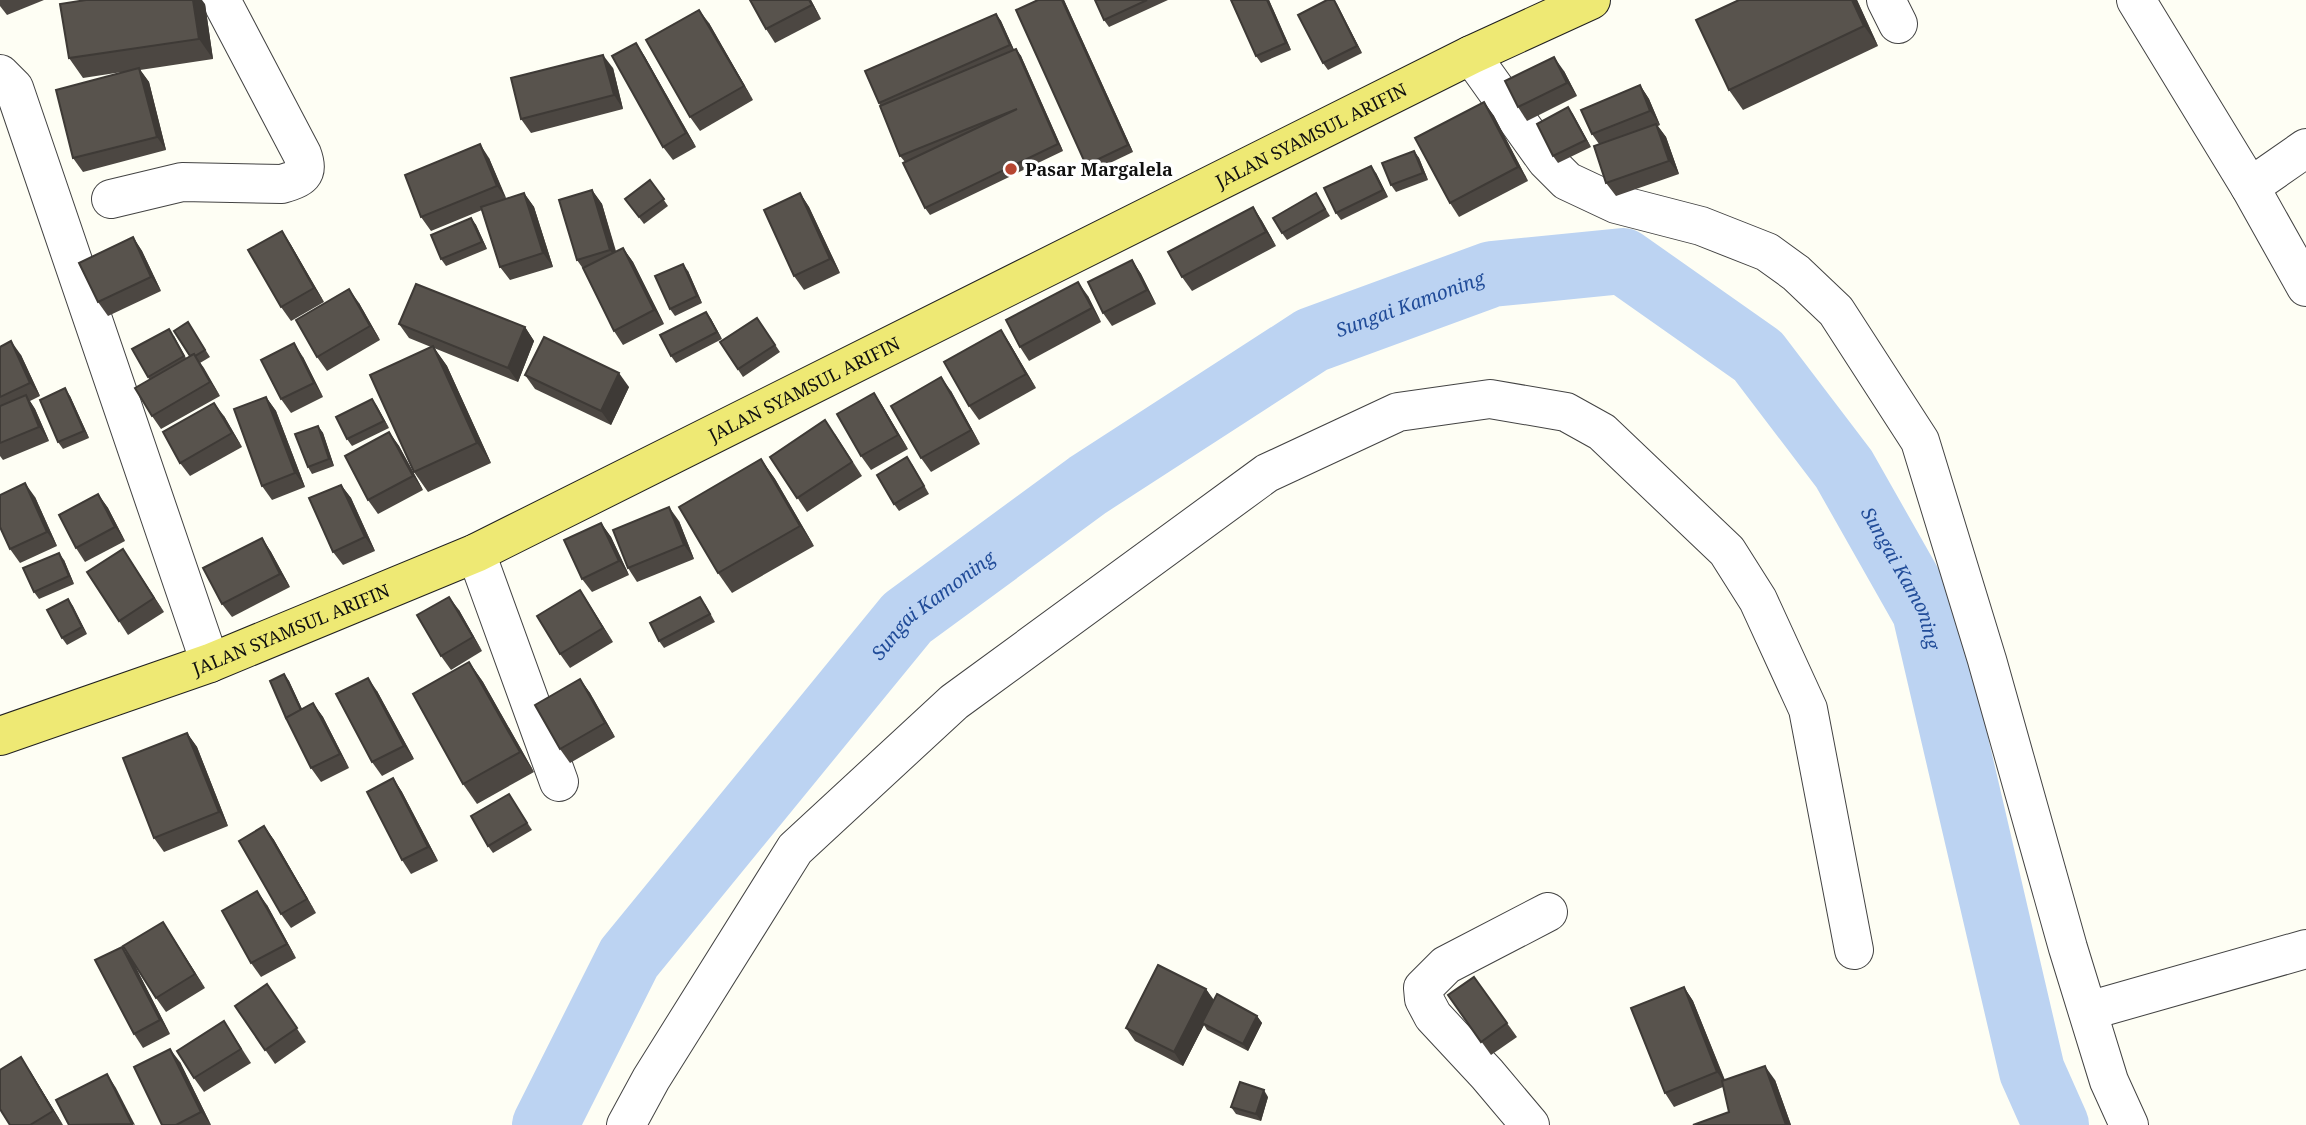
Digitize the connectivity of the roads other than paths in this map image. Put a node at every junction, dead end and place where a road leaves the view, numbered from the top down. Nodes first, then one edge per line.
1 (221, 0) edge
2 (1591, 0) edge
3 (2136, 0) edge
4 (1471, 55) junction
5 (0, 74) edge
6 (2306, 148) edge
7 (2250, 187) junction
8 (111, 199) dead end
9 (2306, 287) edge
10 (477, 553) junction
11 (210, 663) junction
12 (0, 736) edge
13 (559, 782) dead end
14 (1548, 912) dead end
15 (1854, 950) dead end
16 (2306, 950) edge
17 (2088, 1012) junction
18 (626, 1125) edge
19 (1530, 1125) edge
20 (2129, 1125) edge

1 - 8 street
2 - 4 main road, JALAN SYAMSUL ARIFIN
3 - 7 street
4 - 10 main road, JALAN SYAMSUL ARIFIN
4 - 17 street
5 - 11 street
6 - 7 street
7 - 9 street
10 - 11 main road, JALAN SYAMSUL ARIFIN
10 - 13 street
11 - 12 main road, JALAN SYAMSUL ARIFIN
14 - 19 street
15 - 18 street
16 - 17 street
17 - 20 street

